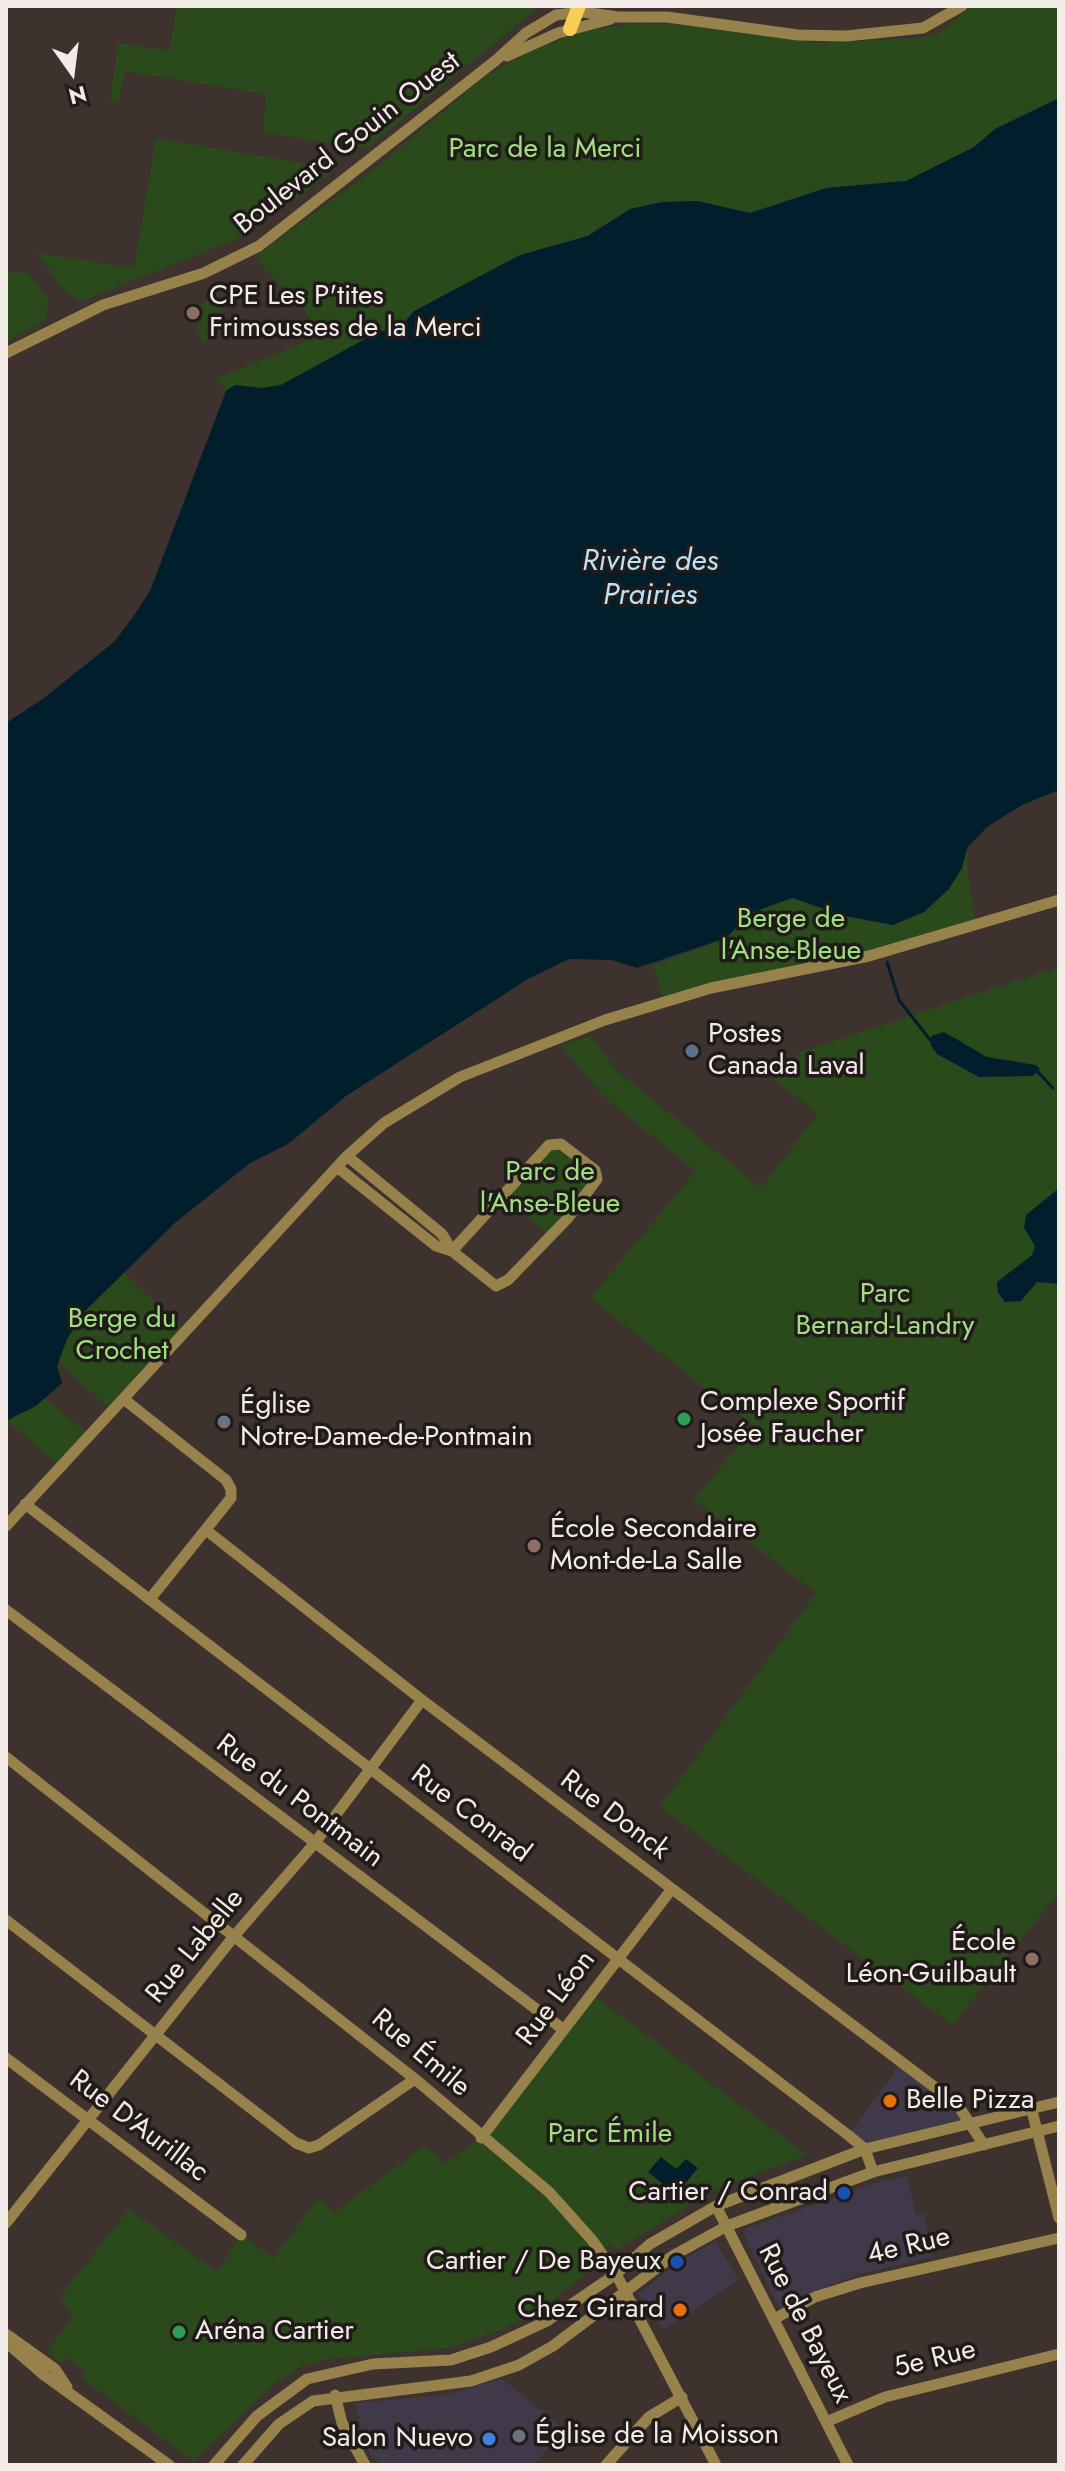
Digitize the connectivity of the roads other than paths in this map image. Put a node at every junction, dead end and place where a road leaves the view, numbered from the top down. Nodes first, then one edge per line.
1 (962, 6) edge
2 (572, 9) edge
3 (618, 17) junction
4 (570, 29) junction
5 (495, 61) junction
6 (6, 353) edge
7 (1059, 900) edge
8 (347, 1156) junction
9 (337, 1167) junction
10 (452, 1251) junction
11 (125, 1400) junction
12 (25, 1504) junction
13 (6, 1526) edge
14 (206, 1530) junction
15 (150, 1599) junction
16 (6, 1610) edge
17 (422, 1700) junction
18 (6, 1757) edge
19 (369, 1768) junction
20 (314, 1844) junction
21 (671, 1890) junction
22 (6, 1920) edge
23 (235, 1935) junction
24 (619, 1959) junction
25 (564, 2030) junction
26 (157, 2034) junction
27 (6, 2058) edge
28 (415, 2079) junction
29 (1059, 2102) edge
30 (1032, 2111) junction
31 (89, 2122) junction
32 (973, 2125) junction
33 (1059, 2126) edge
34 (1037, 2132) junction
35 (481, 2138) junction
36 (984, 2145) junction
37 (865, 2149) junction
38 (873, 2172) junction
39 (716, 2206) junction
40 (1059, 2218) edge
41 (6, 2223) edge
42 (727, 2226) junction
43 (241, 2235) dead end
44 (1059, 2238) edge
45 (616, 2274) junction
46 (624, 2290) junction
47 (774, 2319) junction
48 (6, 2334) edge
49 (6, 2342) edge
50 (1059, 2354) edge
51 (70, 2391) junction
52 (335, 2395) junction
53 (682, 2397) junction
54 (826, 2422) junction
55 (169, 2465) edge
56 (214, 2465) edge
57 (243, 2465) edge
58 (365, 2465) edge
59 (606, 2465) edge
60 (716, 2465) edge
61 (848, 2465) edge

1 - 3 street, Boulevard Gouin Ouest
2 - 3 street, Boulevard Gouin Ouest
2 - 4 main road
2 - 5 street, Boulevard Gouin Ouest
3 - 4 street, Boulevard Gouin Ouest
4 - 5 street, Boulevard Gouin Ouest
5 - 6 street, Boulevard Gouin Ouest
7 - 8 street
8 - 9 street
8 - 10 street
9 - 10 street
9 - 11 street
10 - 10 street
11 - 12 street
11 - 14 street
12 - 13 street
12 - 15 street, Rue Conrad
14 - 15 street
14 - 17 street, Rue Donck
15 - 19 street, Rue Conrad
16 - 20 street, Rue du Pontmain
17 - 19 street, Rue Labelle
17 - 21 street, Rue Donck
18 - 23 street, Rue Émile
19 - 20 street, Rue Labelle
19 - 24 street, Rue Conrad
20 - 23 street, Rue Labelle
20 - 25 street, Rue du Pontmain
21 - 24 street, Rue Léon
21 - 32 street, Rue Donck
22 - 26 street
23 - 26 street, Rue Labelle
23 - 28 street, Rue Émile
24 - 25 street, Rue Léon
24 - 37 street, Rue Conrad
25 - 35 street, Rue Léon
26 - 28 street
26 - 31 street, Rue Labelle
27 - 31 street, Rue D'Aurillac
28 - 35 street, Rue Émile
29 - 30 street
30 - 32 street
30 - 34 street
31 - 41 street, Rue Labelle
31 - 43 street, Rue D'Aurillac
32 - 36 street, Rue Donck
32 - 37 street
33 - 34 street
34 - 36 street
34 - 40 street
35 - 45 street, Rue Émile
36 - 38 street
37 - 38 street
37 - 39 street
38 - 42 street
39 - 42 street, Rue de Bayeux
39 - 45 street
42 - 46 street
42 - 47 street, Rue de Bayeux
44 - 47 street, 4e Rue
45 - 46 street, Rue Émile
45 - 56 street
46 - 52 street
46 - 53 street, Rue Émile
47 - 54 street, Rue de Bayeux
48 - 51 street
49 - 51 street
50 - 54 street, 5e Rue
51 - 55 street
52 - 57 street
52 - 58 street
53 - 59 street
53 - 60 street, Rue Émile
54 - 61 street, Rue de Bayeux

